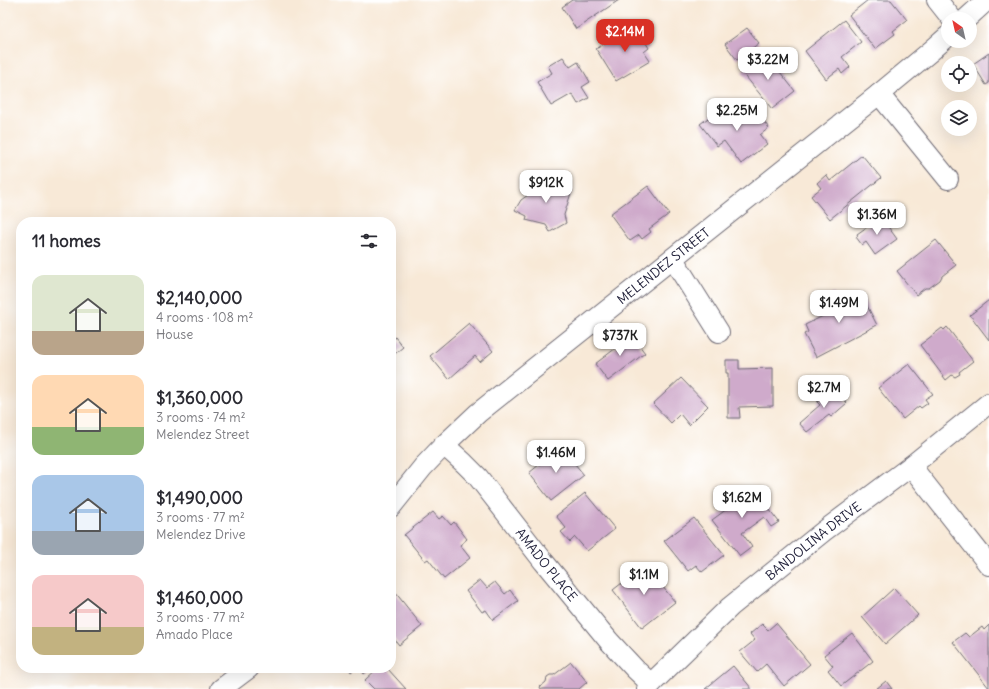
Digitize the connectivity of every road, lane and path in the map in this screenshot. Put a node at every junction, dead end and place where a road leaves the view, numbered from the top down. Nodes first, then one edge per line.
1 (937, 0) edge
2 (987, 0) edge
3 (946, 12) edge
4 (974, 12) edge
5 (941, 42) edge
6 (879, 94) junction
7 (948, 179) dead end
8 (673, 259) junction
9 (719, 332) dead end
10 (989, 404) edge
11 (444, 445) junction
12 (911, 466) junction
13 (396, 501) edge
14 (989, 565) edge
15 (243, 673) edge
16 (649, 686) edge
17 (221, 689) edge

1 - 3 street
2 - 4 street
5 - 6 street, MELENDEZ STREET
6 - 7 street
6 - 8 street, MELENDEZ STREET
8 - 9 street
8 - 11 street, MELENDEZ STREET
10 - 12 street, BANDOLINA DRIVE
11 - 13 street, MELENDEZ STREET
11 - 16 street, AMADO PLACE
12 - 14 street
12 - 16 street, BANDOLINA DRIVE
15 - 17 street

